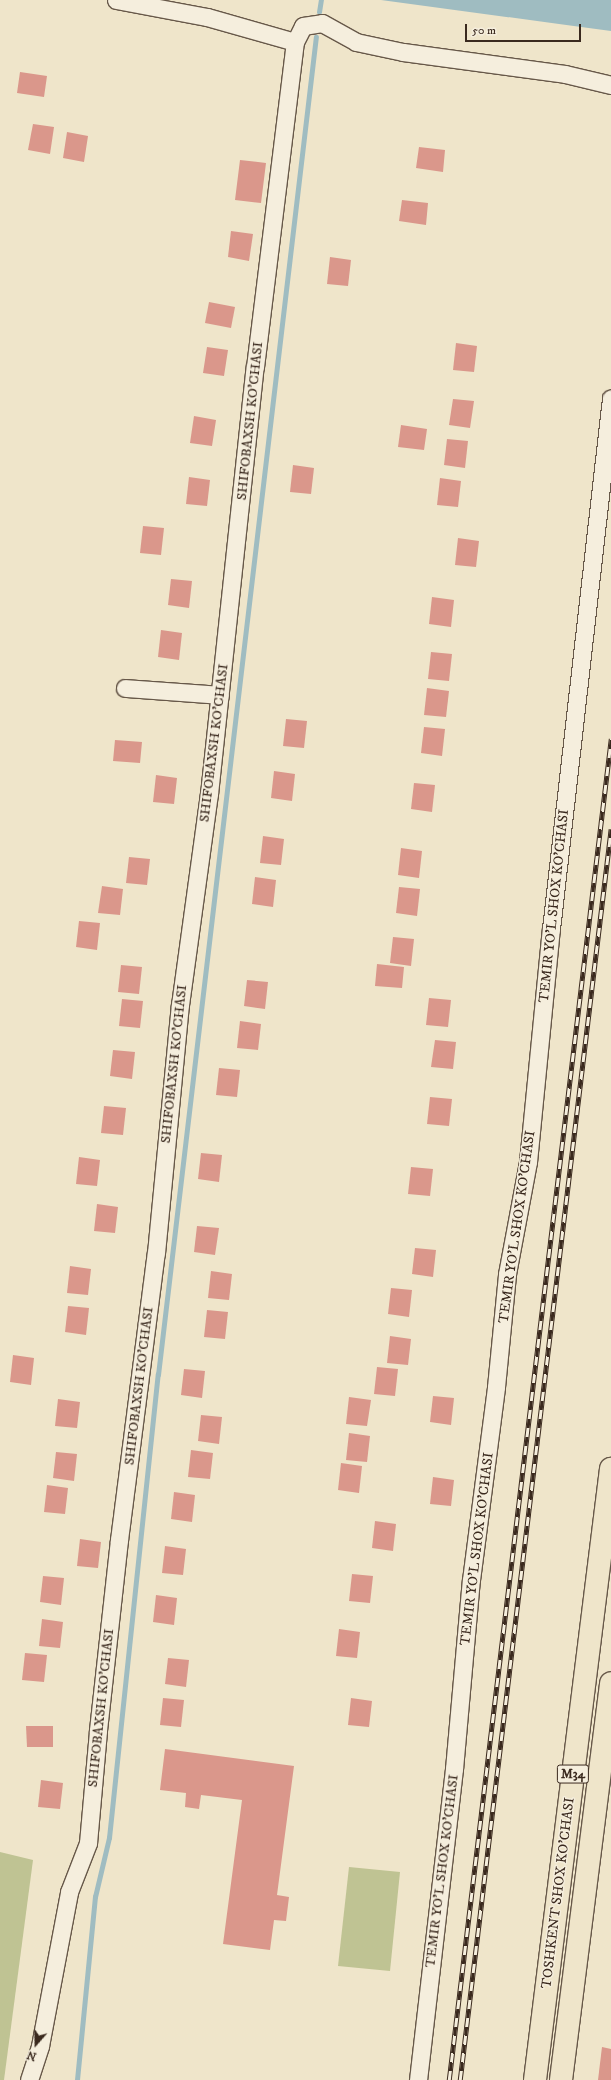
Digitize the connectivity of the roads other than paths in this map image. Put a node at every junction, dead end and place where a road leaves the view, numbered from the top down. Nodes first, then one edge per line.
1 (116, 0) edge
2 (295, 42) junction
3 (611, 85) edge
4 (611, 398) edge
5 (126, 688) dead end
6 (220, 695) junction
7 (611, 1469) edge
8 (611, 1683) edge
9 (29, 2080) edge
10 (418, 2080) edge
11 (535, 2080) edge
12 (561, 2080) edge

1 - 2 street
2 - 3 street
2 - 6 street, SHIFOBAXSH KO'CHASI
4 - 10 street, TEMIR YO'L SHOX KO'CHASI
5 - 6 street
6 - 9 street, SHIFOBAXSH KO'CHASI
7 - 11 highway, TOSHKENT SHOX KO'CHASI / M34
8 - 12 highway, TOSHKENT SHOX KO'CHASI / M34

